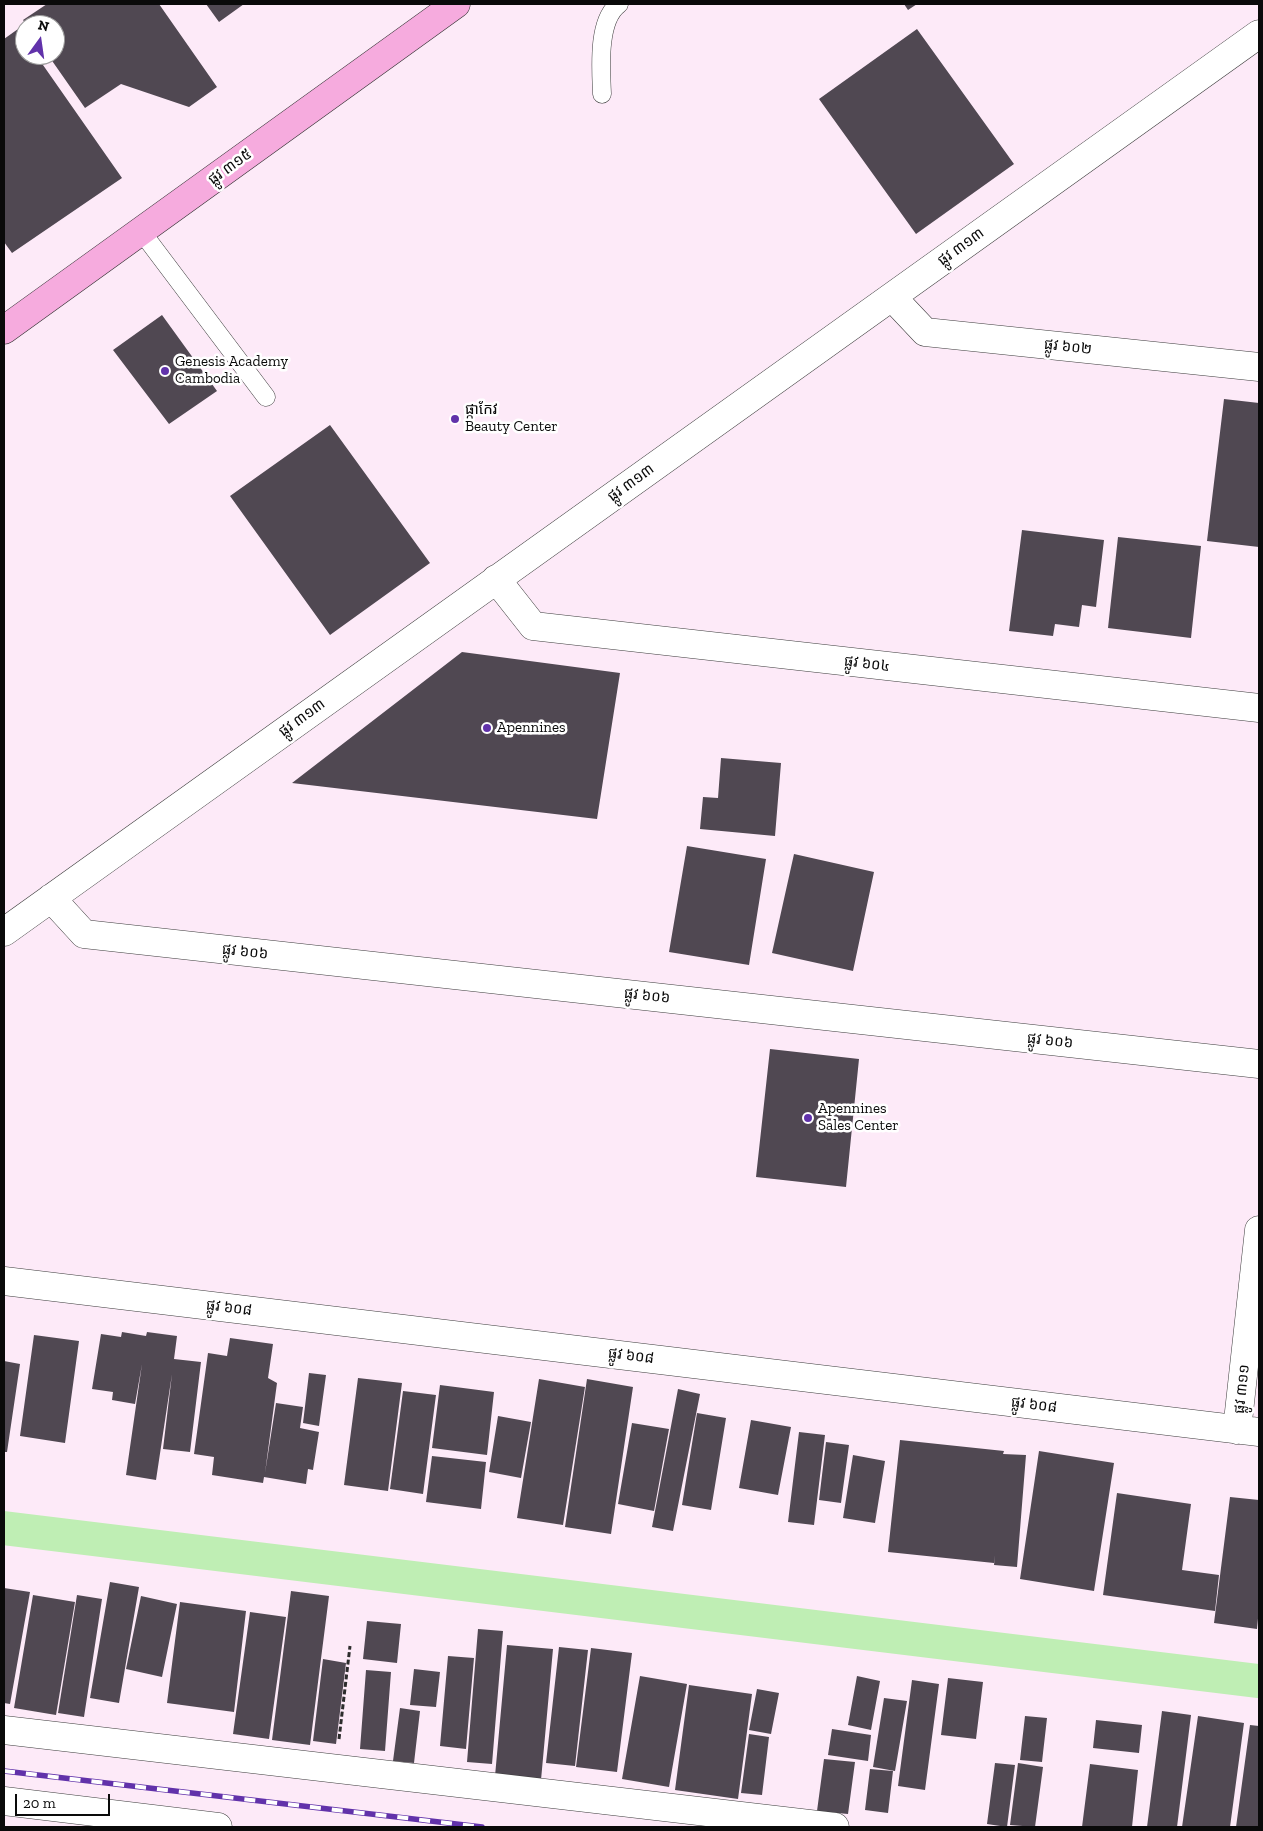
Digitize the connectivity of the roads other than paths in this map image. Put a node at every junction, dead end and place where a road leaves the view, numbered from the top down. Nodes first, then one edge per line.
1 (456, 4) edge
2 (619, 4) edge
3 (1259, 34) edge
4 (602, 94) dead end
5 (141, 231) junction
6 (892, 297) junction
7 (4, 330) edge
8 (1259, 367) edge
9 (266, 397) dead end
10 (496, 579) junction
11 (1259, 708) edge
12 (50, 898) junction
13 (4, 932) edge
14 (1259, 1064) edge
15 (1259, 1230) edge
16 (4, 1280) edge
17 (1248, 1431) edge
18 (4, 1730) edge
19 (4, 1801) edge
20 (218, 1827) edge
21 (835, 1827) edge

1 - 5 street, ផ្លូវ ៣១៥
2 - 4 lane
3 - 6 street, ផ្លូវ ៣១៣
5 - 7 street, ផ្លូវ ៣១៥
5 - 9 lane
6 - 8 street, ផ្លូវ ៦០២
6 - 10 street, ផ្លូវ ៣១៣
10 - 11 street, ផ្លូវ ៦០៤
10 - 12 street, ផ្លូវ ៣១៣
12 - 13 street, ផ្លូវ ៣១៣
12 - 14 street, ផ្លូវ ៦០៦
15 - 17 street, ផ្លូវ ៣១១
16 - 17 street, ផ្លូវ ៦០៨
18 - 21 street
19 - 20 street

